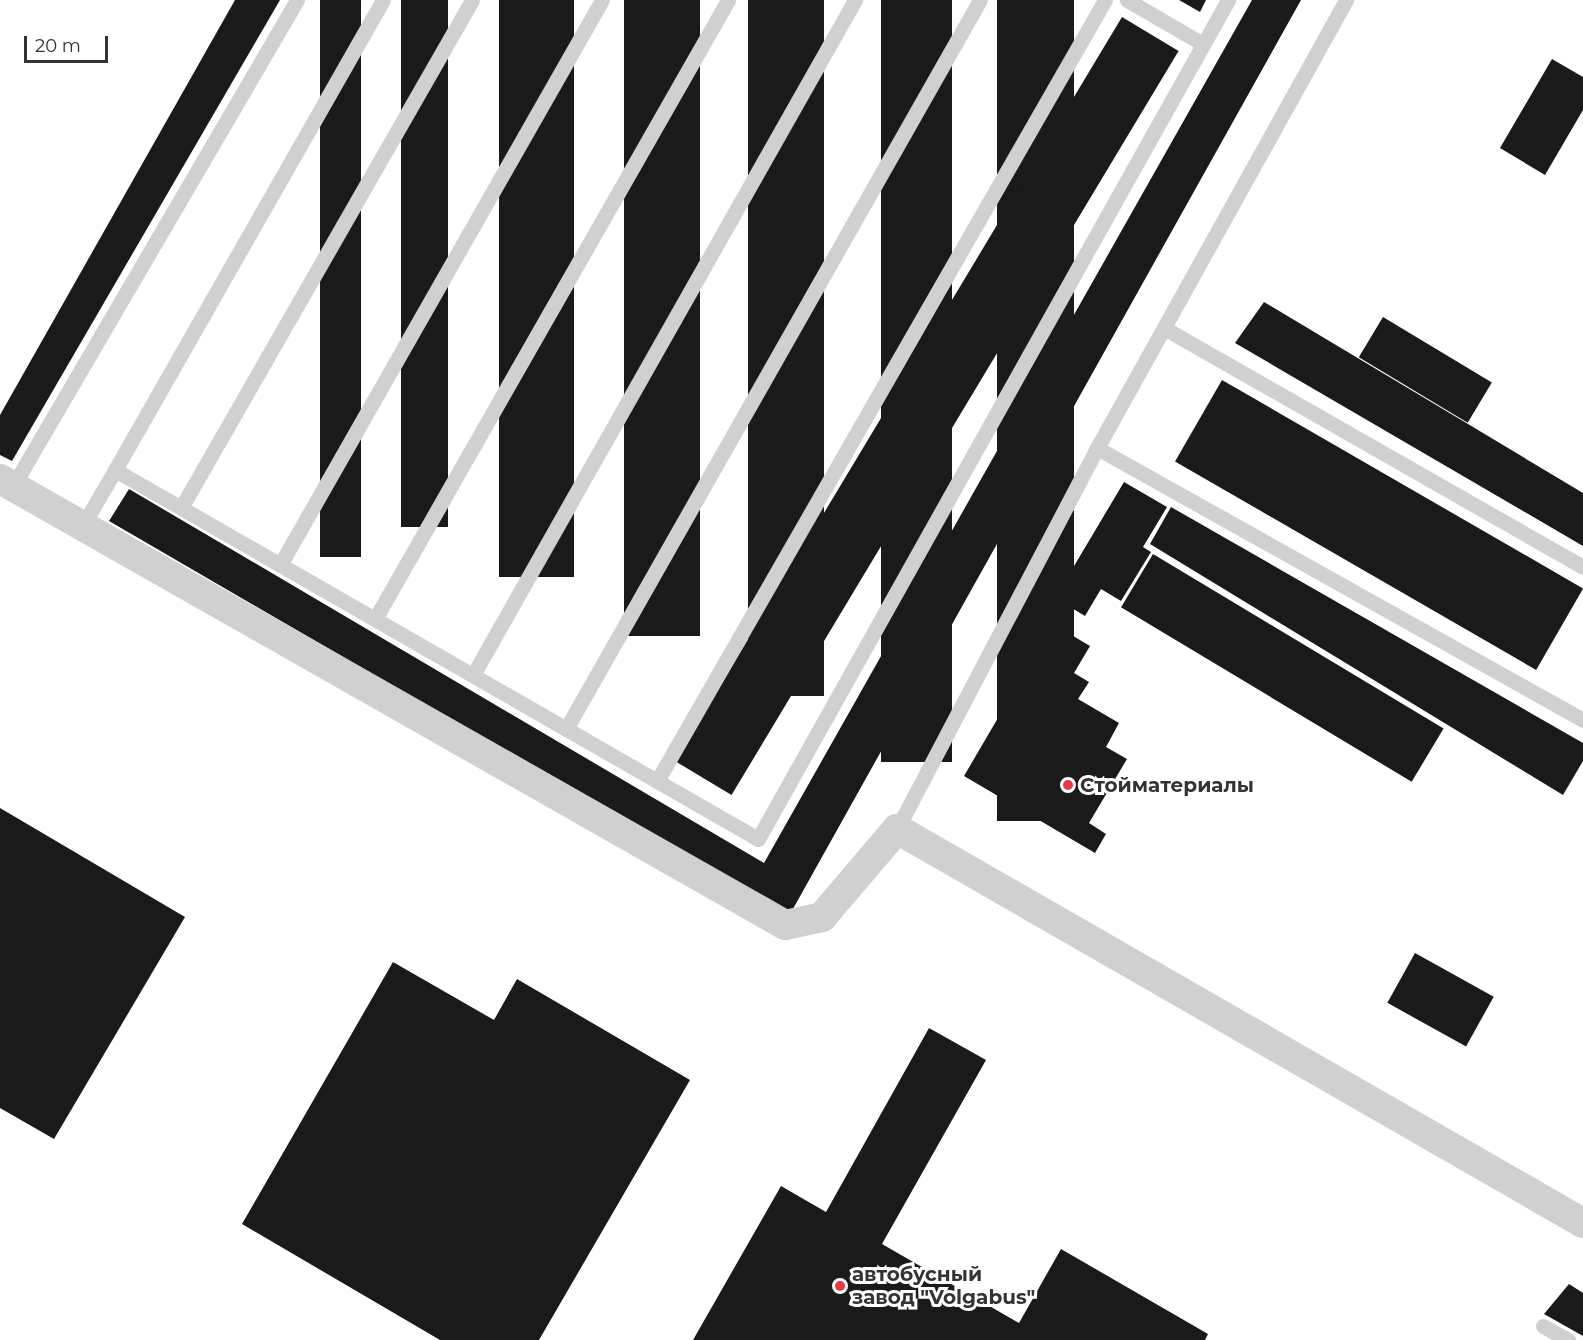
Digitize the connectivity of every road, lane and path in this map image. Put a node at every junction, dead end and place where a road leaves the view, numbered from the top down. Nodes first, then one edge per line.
1 (297, 0) edge
2 (383, 0) edge
3 (472, 0) edge
4 (602, 0) edge
5 (728, 0) edge
6 (855, 0) edge
7 (980, 0) edge
8 (1106, 0) edge
9 (1127, 0) edge
10 (1228, 0) edge
11 (1346, 0) edge
12 (1203, 44) junction
13 (1164, 328) junction
14 (1097, 448) junction
15 (115, 470) junction
16 (6, 482) edge
17 (181, 508) junction
18 (82, 525) junction
19 (280, 565) junction
20 (1583, 567) edge
21 (375, 619) junction
22 (472, 675) junction
23 (1583, 720) edge
24 (566, 729) junction
25 (657, 781) junction
26 (897, 829) junction
27 (1583, 1223) edge
28 (1543, 1326) dead end
29 (1568, 1340) edge

1 - 16 lane
2 - 15 lane
3 - 17 lane
4 - 19 lane
5 - 21 lane
6 - 22 lane
7 - 24 lane
8 - 25 lane
9 - 12 lane
10 - 12 lane
11 - 13 lane
12 - 25 lane
13 - 14 lane
13 - 20 lane
14 - 23 lane
14 - 26 lane
15 - 17 lane
15 - 18 lane
16 - 18 street
17 - 19 lane
18 - 26 street
19 - 21 lane
21 - 22 lane
22 - 24 lane
24 - 25 lane
26 - 27 street
28 - 29 lane

